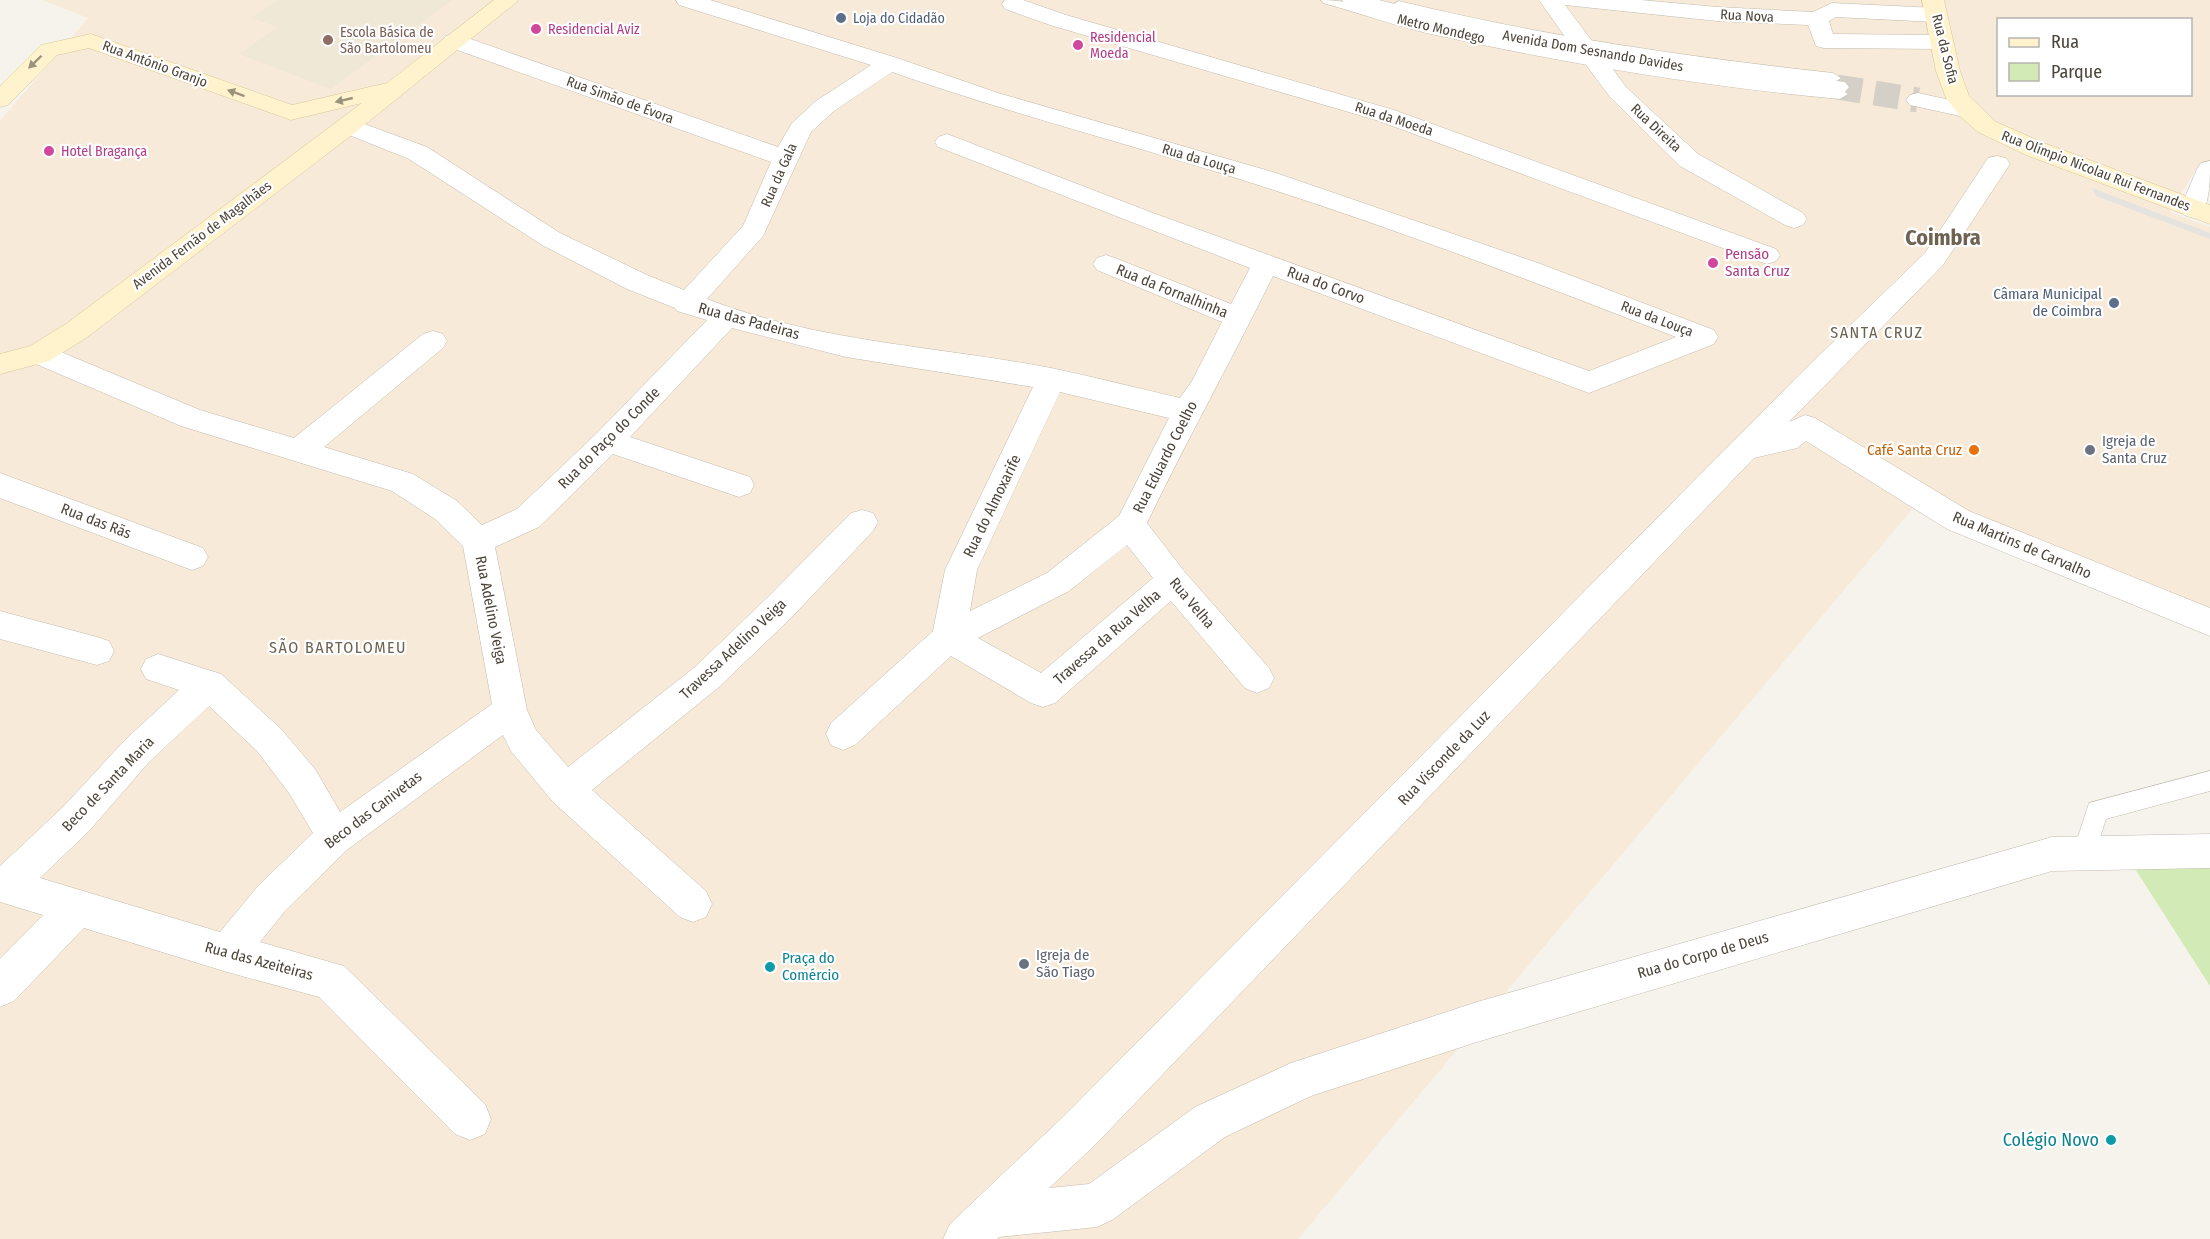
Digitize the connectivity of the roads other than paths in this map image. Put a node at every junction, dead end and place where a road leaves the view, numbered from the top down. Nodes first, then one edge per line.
1 (508, 0) edge
2 (687, 0) edge
3 (1328, 0) edge
4 (1353, 0) edge
5 (1380, 0) edge
6 (1550, 0) edge
7 (1570, 0) edge
8 (1013, 4) dead end
9 (1935, 7) edge
10 (1827, 10) edge
11 (454, 41) junction
12 (1942, 42) junction
13 (1587, 51) junction
14 (889, 63) junction
15 (1837, 87) tunnel mouth
16 (396, 88) junction
17 (1918, 99) tunnel mouth
18 (0, 100) edge
19 (1963, 104) junction
20 (348, 126) junction
21 (290, 130) junction
22 (947, 142) dead end
23 (785, 159) junction
24 (1997, 164) dead end
25 (2210, 169) edge
26 (288, 170) junction
27 (2202, 212) edge
28 (1794, 219) dead end
29 (1767, 255) dead end
30 (1266, 263) junction
31 (1106, 264) dead end
32 (687, 304) junction
33 (726, 317) junction
34 (1238, 318) junction
35 (1704, 337) joint
36 (434, 341) dead end
37 (39, 354) junction
38 (0, 364) edge
39 (1051, 379) junction
40 (1187, 411) junction
41 (608, 441) junction
42 (1747, 448) junction
43 (299, 450) junction
44 (0, 485) edge
45 (739, 485) dead end
46 (862, 522) dead end
47 (1130, 525) junction
48 (478, 541) junction
49 (192, 557) dead end
50 (1173, 580) junction
51 (2210, 622) edge
52 (0, 625) edge
53 (948, 638) junction
54 (97, 651) dead end
55 (158, 669) dead end
56 (1257, 678) dead end
57 (209, 684) junction
58 (510, 710) junction
59 (843, 734) dead end
60 (2210, 781) edge
61 (566, 790) junction
62 (335, 837) junction
63 (2210, 851) edge
64 (2085, 852) junction
65 (3, 884) edge
66 (693, 904) dead end
67 (77, 908) junction
68 (227, 953) junction
69 (0, 987) edge
70 (470, 1119) dead end
71 (978, 1227) edge

1 - 11 main road, Avenida Fernão de Magalhães
2 - 14 street, Rua da Louça
3 - 13 lane, Metro Mondego
4 - 13 street, Avenida Dom Sesnando Davides
5 - 13 lane
6 - 13 street, Rua Direita
7 - 10 street, Rua Nova
8 - 29 street, Rua da Moeda
9 - 10 street, Rua Nova
9 - 12 main road, Rua da Sofia
10 - 12 street
11 - 16 main road, Avenida Fernão de Magalhães
11 - 23 street, Rua Simão de Évora
12 - 19 main road, Rua da Sofia
13 - 15 street, Avenida Dom Sesnando Davides
13 - 28 street, Rua Direita
14 - 23 street, Rua da Gala
14 - 35 street, Rua da Louça
16 - 20 main road, Avenida Fernão de Magalhães
16 -> 21 main road, Avenida Fernão de Magalhães
17 - 19 street
21 -> 18 main road, Rua António Granjo
19 - 27 main road, Rua Olímpio Nicolau Rui Fernandes
20 - 26 main road, Avenida Fernão de Magalhães
20 - 32 street, Rua das Padeiras
21 - 26 main road
22 - 30 street, Rua do Corvo
23 - 32 street, Rua da Gala
24 - 42 street, Rua Visconde da Luz
25 - 27 street
26 - 37 main road, Avenida Fernão de Magalhães
30 - 34 street, Rua Eduardo Coelho
30 - 35 street, Rua do Corvo
31 - 34 street, Rua da Fornalhinha
32 - 33 street, Rua das Padeiras
33 - 39 street, Rua das Padeiras
33 - 41 street, Rua do Paço do Conde
34 - 40 street, Rua Eduardo Coelho
36 - 43 street
37 - 38 main road, Avenida Fernão de Magalhães
37 - 43 street, Rua Adelino Veiga
39 - 40 street, Rua das Padeiras
39 - 53 street, Rua do Almoxarife
40 - 47 street, Rua Eduardo Coelho
41 - 45 street
41 - 48 street, Rua do Paço do Conde
42 - 51 street, Rua Martins de Carvalho
42 - 71 street, Rua Visconde da Luz
43 - 48 street, Rua Adelino Veiga
44 - 49 street, Rua das Rãs
46 - 61 street, Travessa Adelino Veiga
47 - 50 street, Rua Velha
47 - 53 street, Rua Eduardo Coelho
48 - 58 street, Rua Adelino Veiga
50 - 53 street, Travessa da Rua Velha
50 - 56 street, Rua Velha
52 - 54 street
53 - 59 street, Rua Eduardo Coelho
55 - 57 street
57 - 62 street
57 - 65 street, Beco de Santa Maria
58 - 61 street, Rua Adelino Veiga
58 - 62 street, Beco das Canivetas
60 - 64 lane
61 - 66 street, Rua Adelino Veiga
62 - 68 street, Beco das Canivetas
63 - 64 street, Rua do Corpo de Deus
64 - 71 street, Rua do Corpo de Deus
65 - 67 street, Rua das Azeiteiras
67 - 68 street, Rua das Azeiteiras
67 - 69 street
68 - 70 street, Rua das Azeiteiras

